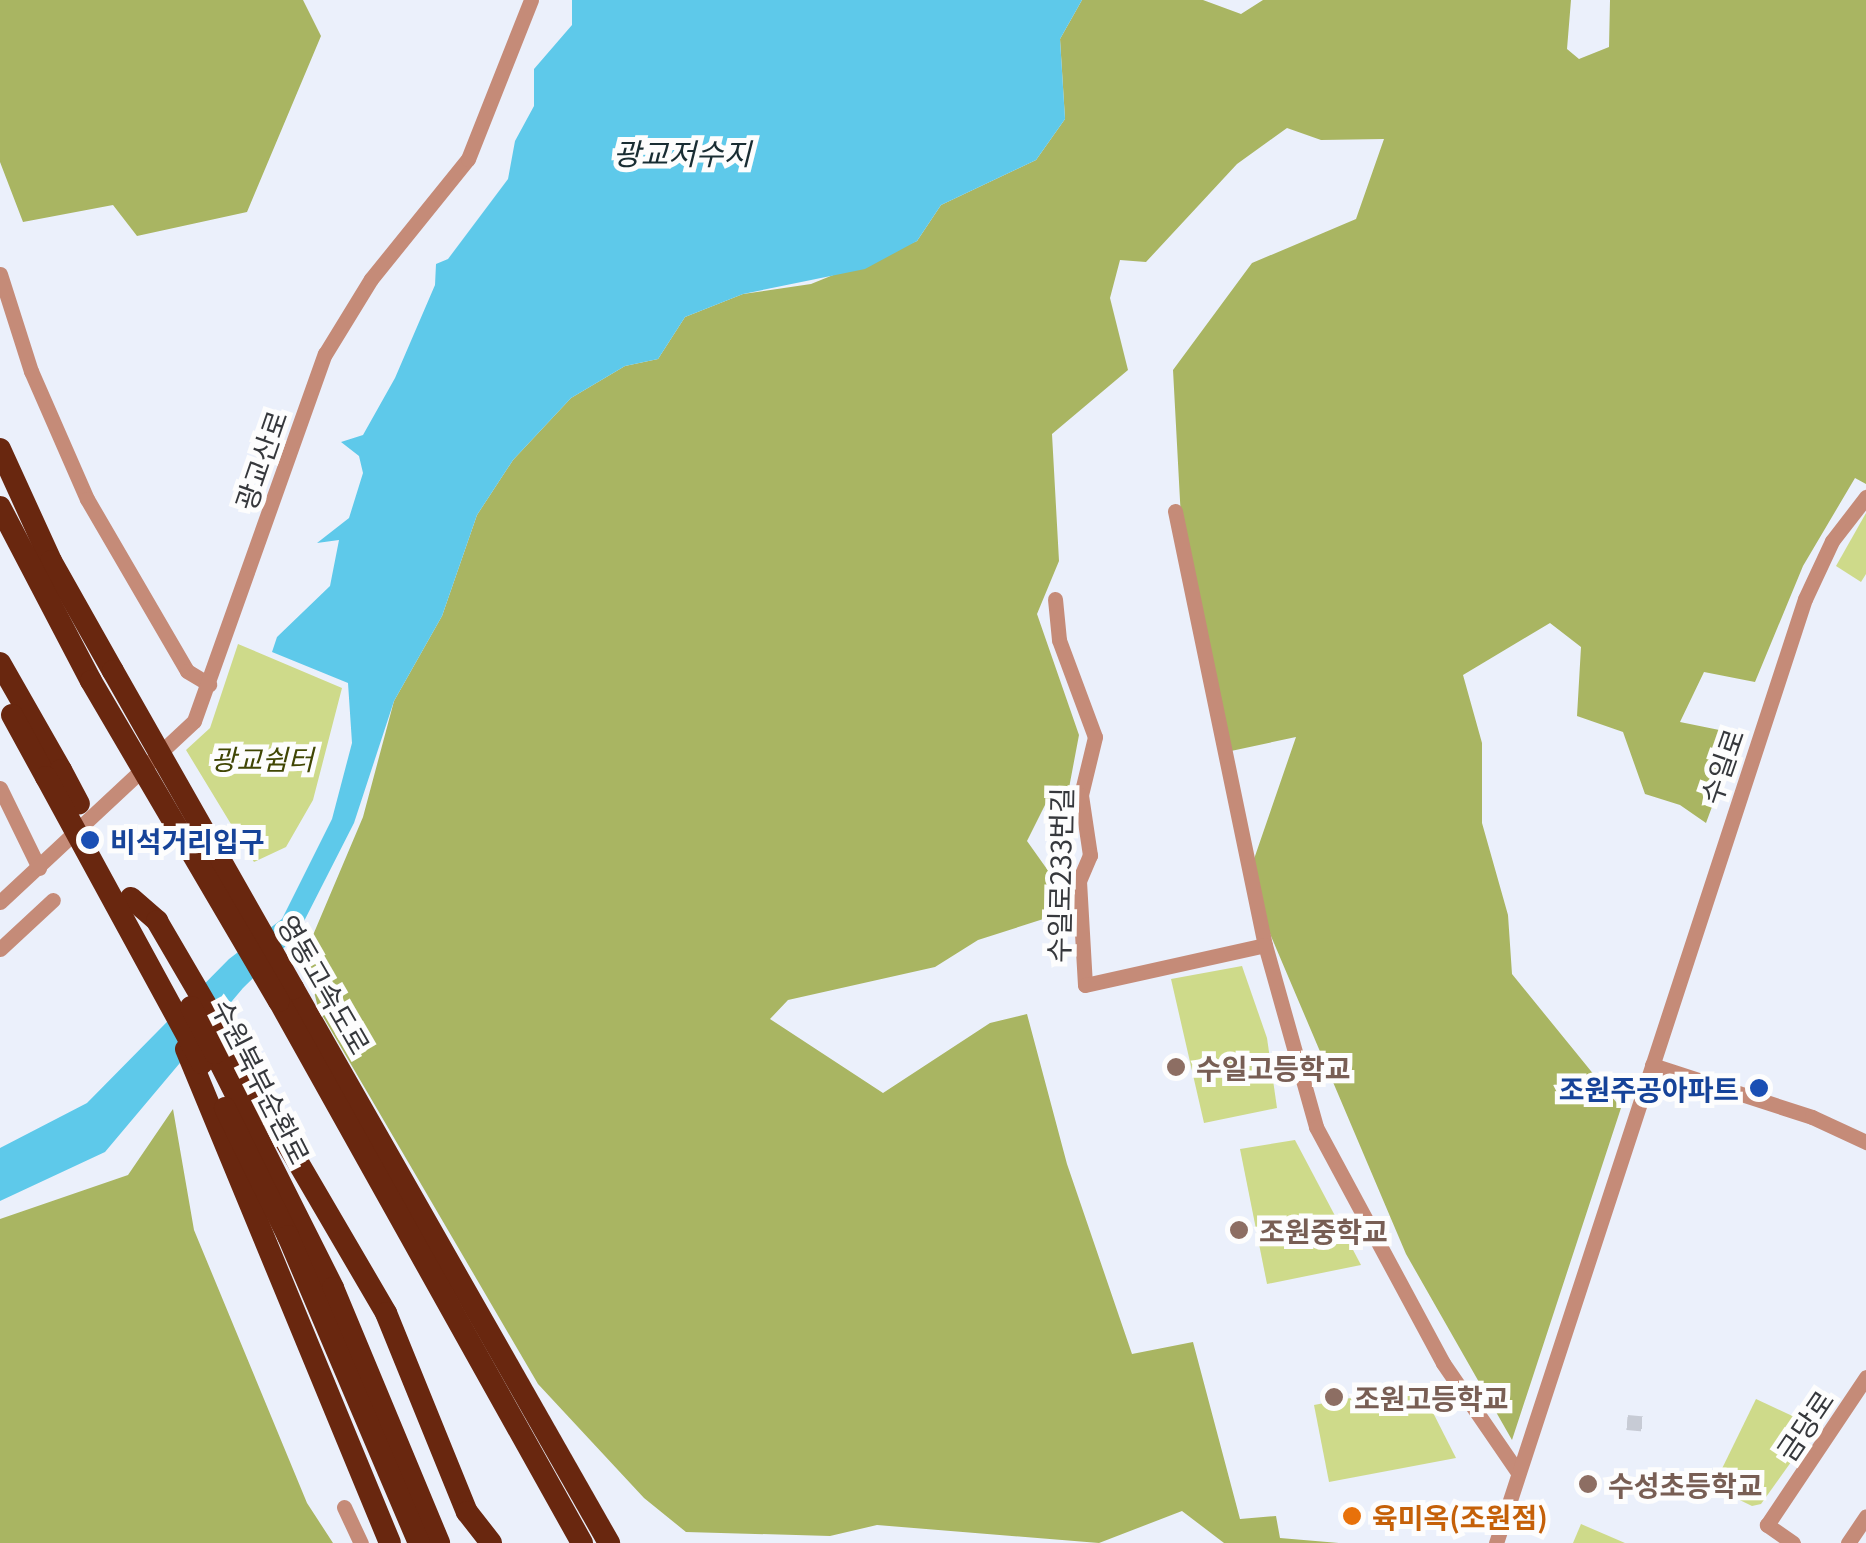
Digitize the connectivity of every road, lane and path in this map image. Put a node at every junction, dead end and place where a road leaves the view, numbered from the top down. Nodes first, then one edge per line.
1 (531, 0) edge
2 (0, 274) edge
3 (0, 450) edge
4 (1866, 497) edge
5 (0, 507) edge
6 (1175, 511) dead end
7 (1054, 599) dead end
8 (0, 663) edge
9 (209, 684) junction
10 (0, 694) edge
11 (54, 774) junction
12 (0, 788) edge
13 (39, 868) junction
14 (52, 900) dead end
15 (0, 902) edge
16 (1265, 944) junction
17 (0, 949) edge
18 (286, 995) junction
19 (210, 1057) junction
20 (1652, 1064) junction
21 (1866, 1142) edge
22 (1866, 1377) edge
23 (1517, 1472) junction
24 (344, 1507) dead end
25 (1866, 1516) edge
26 (422, 1530) edge
27 (593, 1538) edge
28 (362, 1543) edge
29 (390, 1543) edge
30 (439, 1543) edge
31 (490, 1543) edge
32 (1496, 1543) edge
33 (1793, 1543) edge
34 (1848, 1543) edge

1 - 9 street, 광교산로
2 - 9 street
3 - 18 highway, 영동고속도로, bridge
4 - 20 street, 수일로
5 - 18 highway, 영동고속도로, bridge
6 - 16 street
7 - 16 street, 수일로233번길
8 - 11 highway, 수원북부순환로
9 - 13 street, 광교산로
10 - 11 highway, 수원북부순환로
11 - 19 highway, 수원북부순환로, bridge
11 - 19 highway, 수원북부순환로, bridge
12 - 13 street
13 - 15 street, 광교산로
14 - 17 street
16 - 23 street
18 - 27 highway, 영동고속도로
19 - 26 highway, 수원북부순환로
19 - 29 highway
19 - 31 highway
20 - 21 street
20 - 23 street, 수일로
22 - 33 street, 금당로
23 - 32 street, 수일로
24 - 28 street
25 - 34 street
26 - 30 highway, 수원북부순환로

